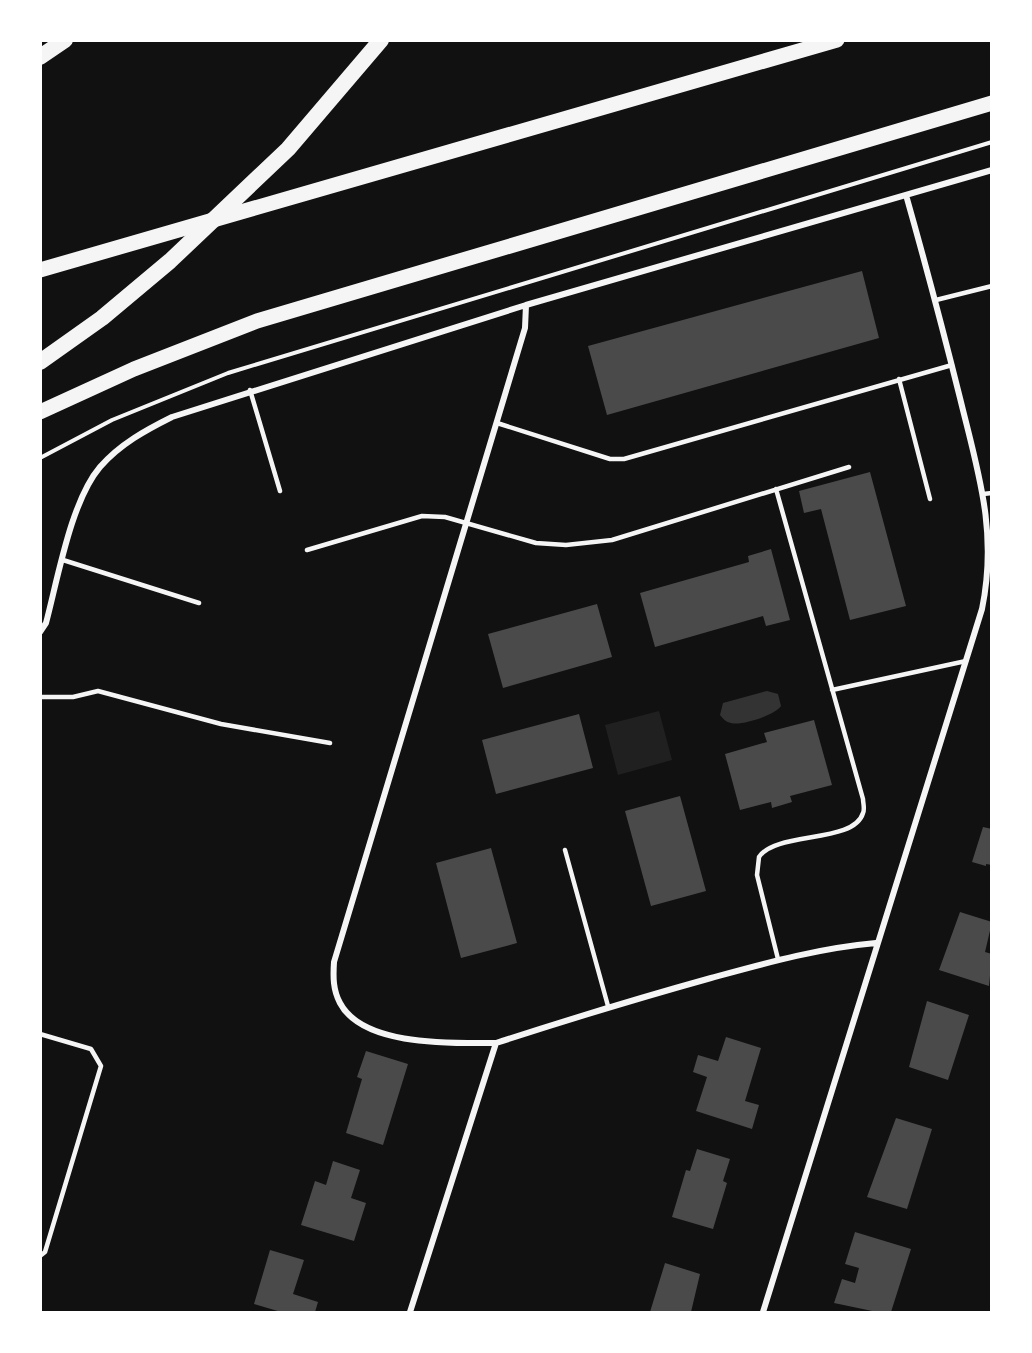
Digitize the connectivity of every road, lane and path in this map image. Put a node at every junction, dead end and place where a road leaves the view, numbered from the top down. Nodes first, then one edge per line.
1 (65, 40) edge
2 (381, 40) edge
3 (837, 40) edge
4 (40, 57) edge
5 (992, 103) edge
6 (992, 142) edge
7 (992, 170) edge
8 (906, 195) junction
9 (40, 270) edge
10 (992, 286) edge
11 (936, 300) junction
12 (526, 305) junction
13 (40, 362) edge
14 (952, 365) junction
15 (899, 380) junction
16 (250, 390) junction
17 (40, 412) edge
18 (496, 423) junction
19 (40, 458) edge
20 (849, 467) dead end
21 (776, 489) junction
22 (280, 491) dead end
23 (992, 493) edge
24 (982, 494) junction
25 (930, 499) dead end
26 (465, 522) junction
27 (307, 550) dead end
28 (63, 560) junction
29 (200, 603) dead end
30 (40, 632) edge
31 (966, 661) junction
32 (832, 690) junction
33 (40, 697) edge
34 (330, 743) dead end
35 (565, 850) dead end
36 (876, 943) junction
37 (778, 959) junction
38 (608, 1006) junction
39 (40, 1034) edge
40 (496, 1043) junction
41 (40, 1256) edge
42 (410, 1312) edge
43 (762, 1312) edge

1 - 4 highway
2 - 13 highway
3 - 9 main road
5 - 17 main road
6 - 19 path
7 - 8 street
8 - 11 street
8 - 12 street
10 - 11 lane
11 - 14 street
12 - 16 street
12 - 18 street
14 - 15 lane
14 - 24 street
15 - 18 lane
15 - 25 lane
16 - 22 lane
16 - 28 street
18 - 26 street
20 - 21 lane
21 - 26 lane
21 - 32 lane
23 - 24 lane
24 - 31 street
26 - 27 lane
26 - 40 street
28 - 29 lane
28 - 30 street
31 - 32 lane
31 - 36 street
32 - 37 lane
33 - 34 lane
35 - 38 lane
36 - 37 street
36 - 43 street
37 - 38 street
38 - 40 street
39 - 41 lane
40 - 42 street

